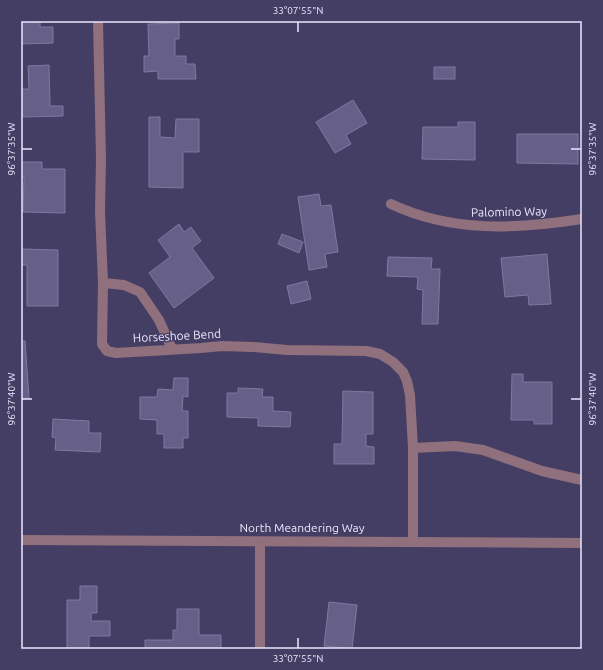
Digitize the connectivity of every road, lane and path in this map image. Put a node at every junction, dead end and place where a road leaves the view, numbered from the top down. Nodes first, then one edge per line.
1 (98, 21) edge
2 (391, 204) dead end
3 (582, 219) edge
4 (103, 283) junction
5 (172, 349) junction
6 (413, 448) junction
7 (582, 480) edge
8 (21, 540) edge
9 (260, 542) junction
10 (413, 542) junction
11 (582, 543) edge
12 (260, 649) edge

1 - 4 street, Horseshoe Bend
2 - 3 street, Palomino Way
4 - 5 street
4 - 5 street, Horseshoe Bend
5 - 6 street, Horseshoe Bend
6 - 7 street
6 - 10 street, Horseshoe Bend
8 - 9 street, North Meandering Way
9 - 10 street, North Meandering Way
9 - 12 street
10 - 11 street, North Meandering Way

